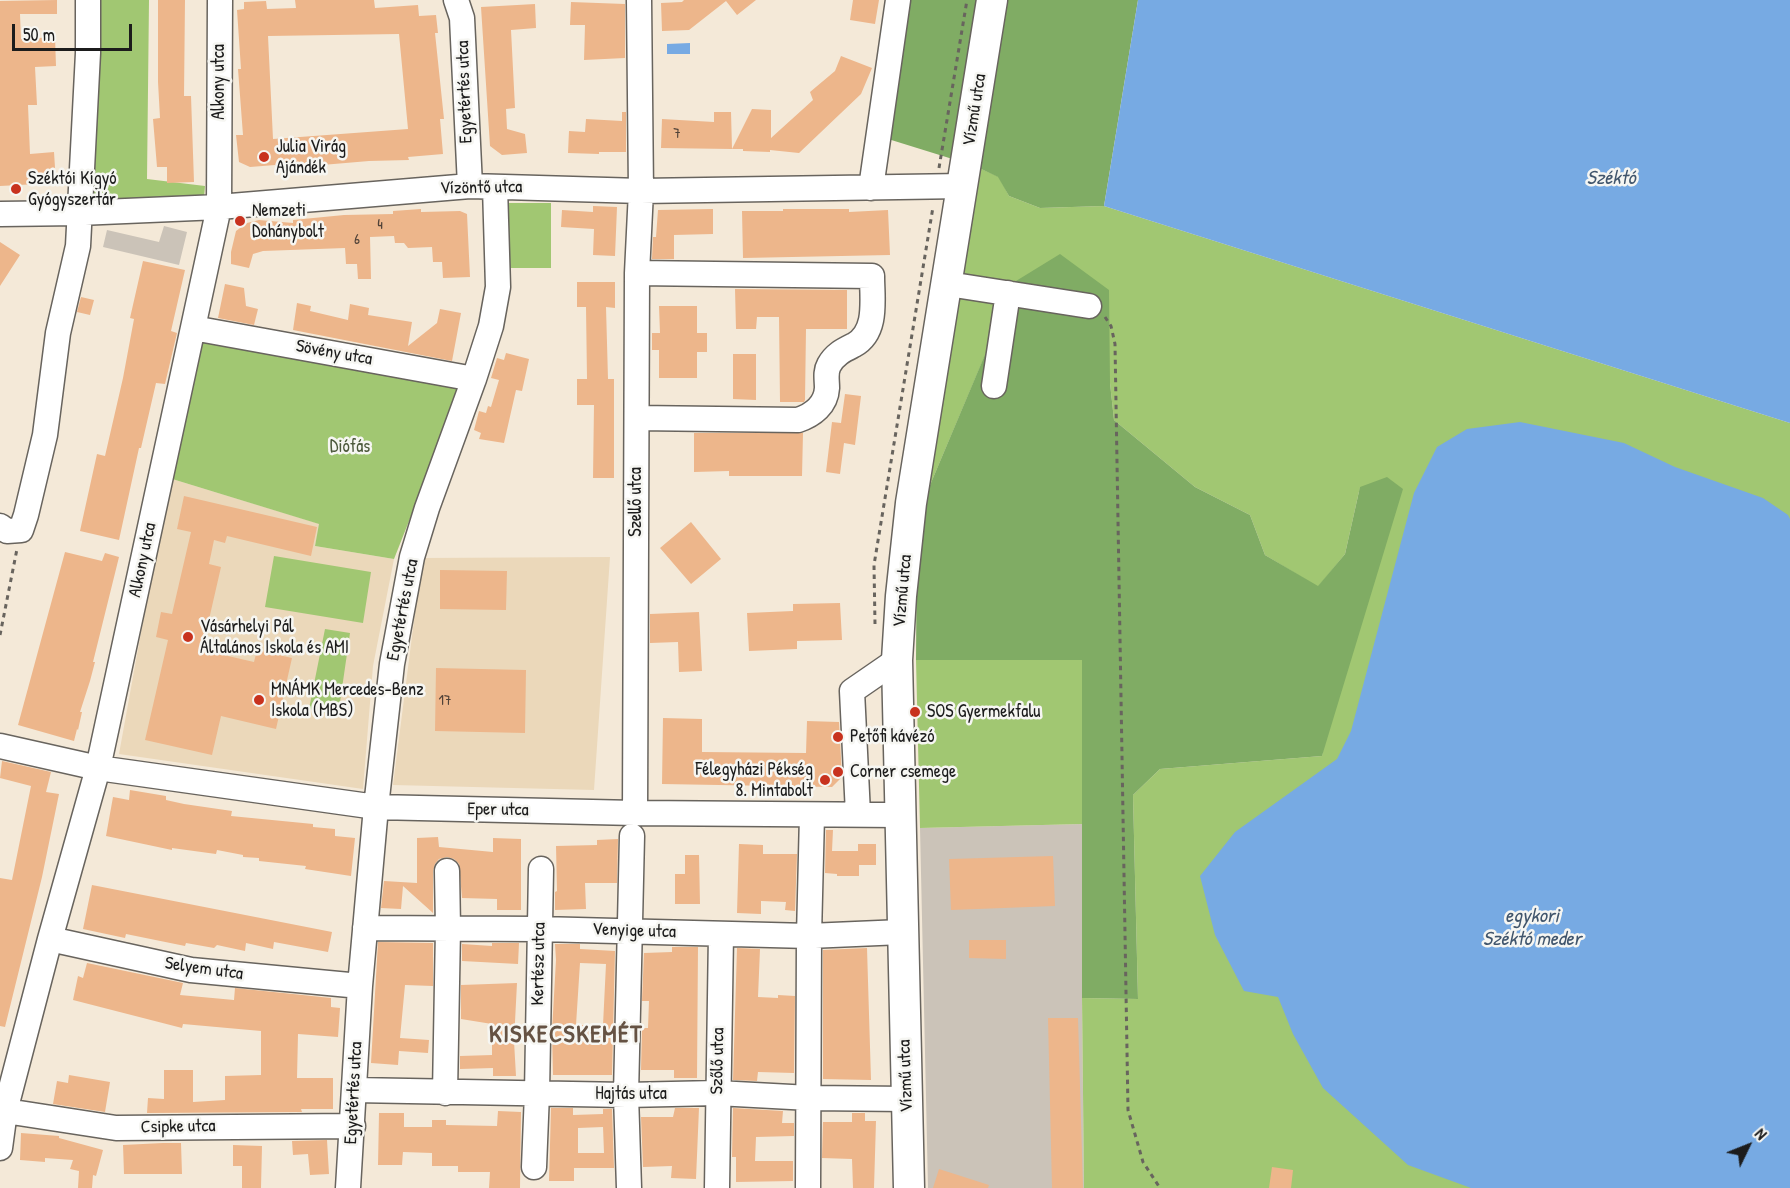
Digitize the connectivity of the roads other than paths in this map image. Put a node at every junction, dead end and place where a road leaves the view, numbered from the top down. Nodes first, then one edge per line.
1 (88, 0) edge
2 (220, 0) edge
3 (456, 0) edge
4 (639, 0) edge
5 (898, 0) edge
6 (992, 0) edge
7 (470, 186) junction
8 (963, 186) junction
9 (495, 187) junction
10 (871, 188) junction
11 (641, 190) junction
12 (219, 207) junction
13 (79, 213) junction
14 (0, 214) edge
15 (637, 273) junction
16 (948, 284) junction
17 (1008, 293) junction
18 (1089, 306) road end
19 (193, 327) junction
20 (474, 379) junction
21 (994, 386) dead end
22 (637, 417) junction
23 (9, 529) edge
24 (897, 660) junction
25 (0, 746) edge
26 (98, 768) junction
27 (376, 807) junction
28 (858, 814) junction
29 (812, 815) junction
30 (901, 815) junction
31 (634, 825) junction
32 (541, 869) dead end
33 (447, 871) dead end
34 (365, 928) junction
35 (448, 928) junction
36 (539, 929) junction
37 (629, 930) junction
38 (902, 932) junction
39 (720, 934) junction
40 (809, 936) junction
41 (50, 939) junction
42 (360, 986) junction
43 (354, 1090) junction
44 (445, 1093) junction
45 (537, 1093) junction
46 (717, 1093) junction
47 (626, 1095) junction
48 (810, 1098) junction
49 (907, 1099) junction
50 (2, 1111) edge
51 (353, 1126) junction
52 (0, 1148) edge
53 (534, 1167) dead end
54 (348, 1188) edge
55 (629, 1188) edge
56 (717, 1188) edge
57 (808, 1188) edge
58 (909, 1188) edge

1 - 13 street
2 - 12 street, Alkony utca
3 - 7 street, Egyetértés utca
4 - 11 street, Szellő utca
5 - 10 street
6 - 8 main road, Vízmű utca
7 - 9 street, Vízöntő utca
7 - 12 street, Vízöntő utca
8 - 10 street, Vízöntő utca
8 - 16 main road, Vízmű utca
9 - 11 street, Vízöntő utca
9 - 20 street, Egyetértés utca
10 - 11 street, Vízöntő utca
11 - 15 street, Szellő utca
12 - 13 street, Vízöntő utca
12 - 19 street, Alkony utca
13 - 14 street, Vízöntő utca
13 - 23 street
15 - 22 street, Szellő utca
15 - 22 street
16 - 17 street
16 - 24 main road, Vízmű utca
17 - 18 street
17 - 21 street
19 - 20 street, Sövény utca
19 - 26 street, Alkony utca
20 - 27 street, Egyetértés utca
22 - 31 street, Szellő utca
24 - 28 street
24 - 30 main road, Vízmű utca
25 - 26 street, Eper utca
26 - 27 street, Eper utca
26 - 41 street, Alkony utca
27 - 31 street, Eper utca
27 - 34 street, Egyetértés utca
28 - 29 street, Eper utca
28 - 30 street, Eper utca
29 - 31 street, Eper utca
29 - 40 street
30 - 38 main road, Vízmű utca
31 - 37 street, Szellő utca
32 - 36 street, Kertész utca
33 - 35 street
34 - 35 street, Venyige utca
34 - 42 street, Egyetértés utca
35 - 36 street, Venyige utca
35 - 44 street
36 - 37 street, Venyige utca
36 - 45 street, Kertész utca
37 - 39 street, Venyige utca
37 - 47 street, Szellő utca
38 - 40 street, Venyige utca
38 - 49 main road, Vízmű utca
39 - 40 street, Venyige utca
39 - 46 street, Szőlő utca
40 - 48 street
41 - 42 street, Selyem utca
41 - 50 street, Alkony utca
42 - 43 street, Egyetértés utca
43 - 44 street, Hajtás utca
43 - 51 street, Egyetértés utca
44 - 45 street, Hajtás utca
45 - 47 street, Hajtás utca
45 - 53 street, Kertész utca
46 - 47 street, Hajtás utca
46 - 48 street, Hajtás utca
46 - 56 street, Szőlő utca
47 - 55 street, Szellő utca
48 - 49 street, Hajtás utca
48 - 57 street
49 - 58 main road, Vízmű utca
50 - 51 street, Csipke utca
50 - 52 street, Alkony utca
51 - 54 street, Egyetértés utca

